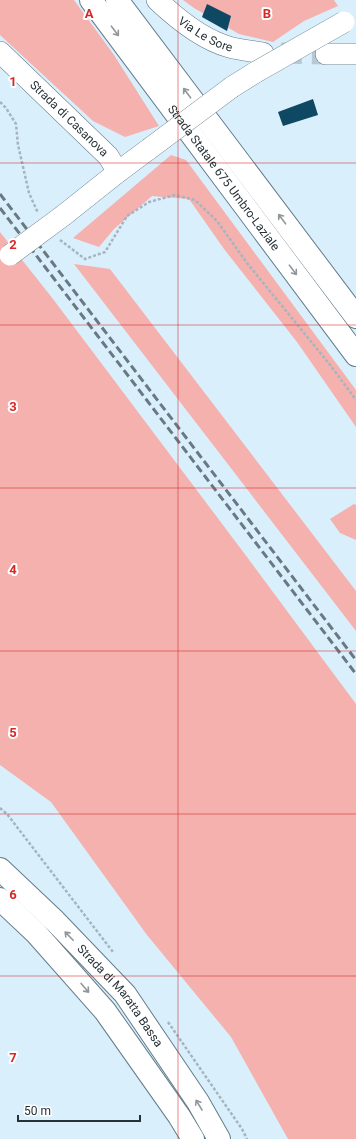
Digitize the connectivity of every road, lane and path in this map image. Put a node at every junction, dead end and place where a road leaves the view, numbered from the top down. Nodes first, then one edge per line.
1 (91, 0) edge
2 (117, 0) edge
3 (157, 0) edge
4 (350, 20) edge
5 (0, 52) edge
6 (326, 54) tunnel mouth
7 (356, 54) edge
8 (259, 63) junction
9 (0, 102) edge
10 (118, 172) junction
11 (40, 216) dead end
12 (59, 240) dead end
13 (5, 259) edge
14 (356, 317) edge
15 (356, 355) edge
16 (356, 400) edge
17 (0, 869) edge
18 (0, 899) edge
19 (193, 1139) edge
20 (219, 1139) edge

1 -> 15 main road, Strada Statale 675 Umbro-Laziale
14 -> 2 main road, Strada Statale 675 Umbro-Laziale
3 - 8 street, Via Le Sore
4 - 8 street, bridge
5 - 10 street, Strada di Casanova
6 - 7 street
8 - 10 street, bridge
9 - 11 path
10 - 13 street, bridge
12 - 16 path
20 -> 17 main road, Strada di Maratta Bassa
18 -> 19 main road, Strada di Maratta Bassa

